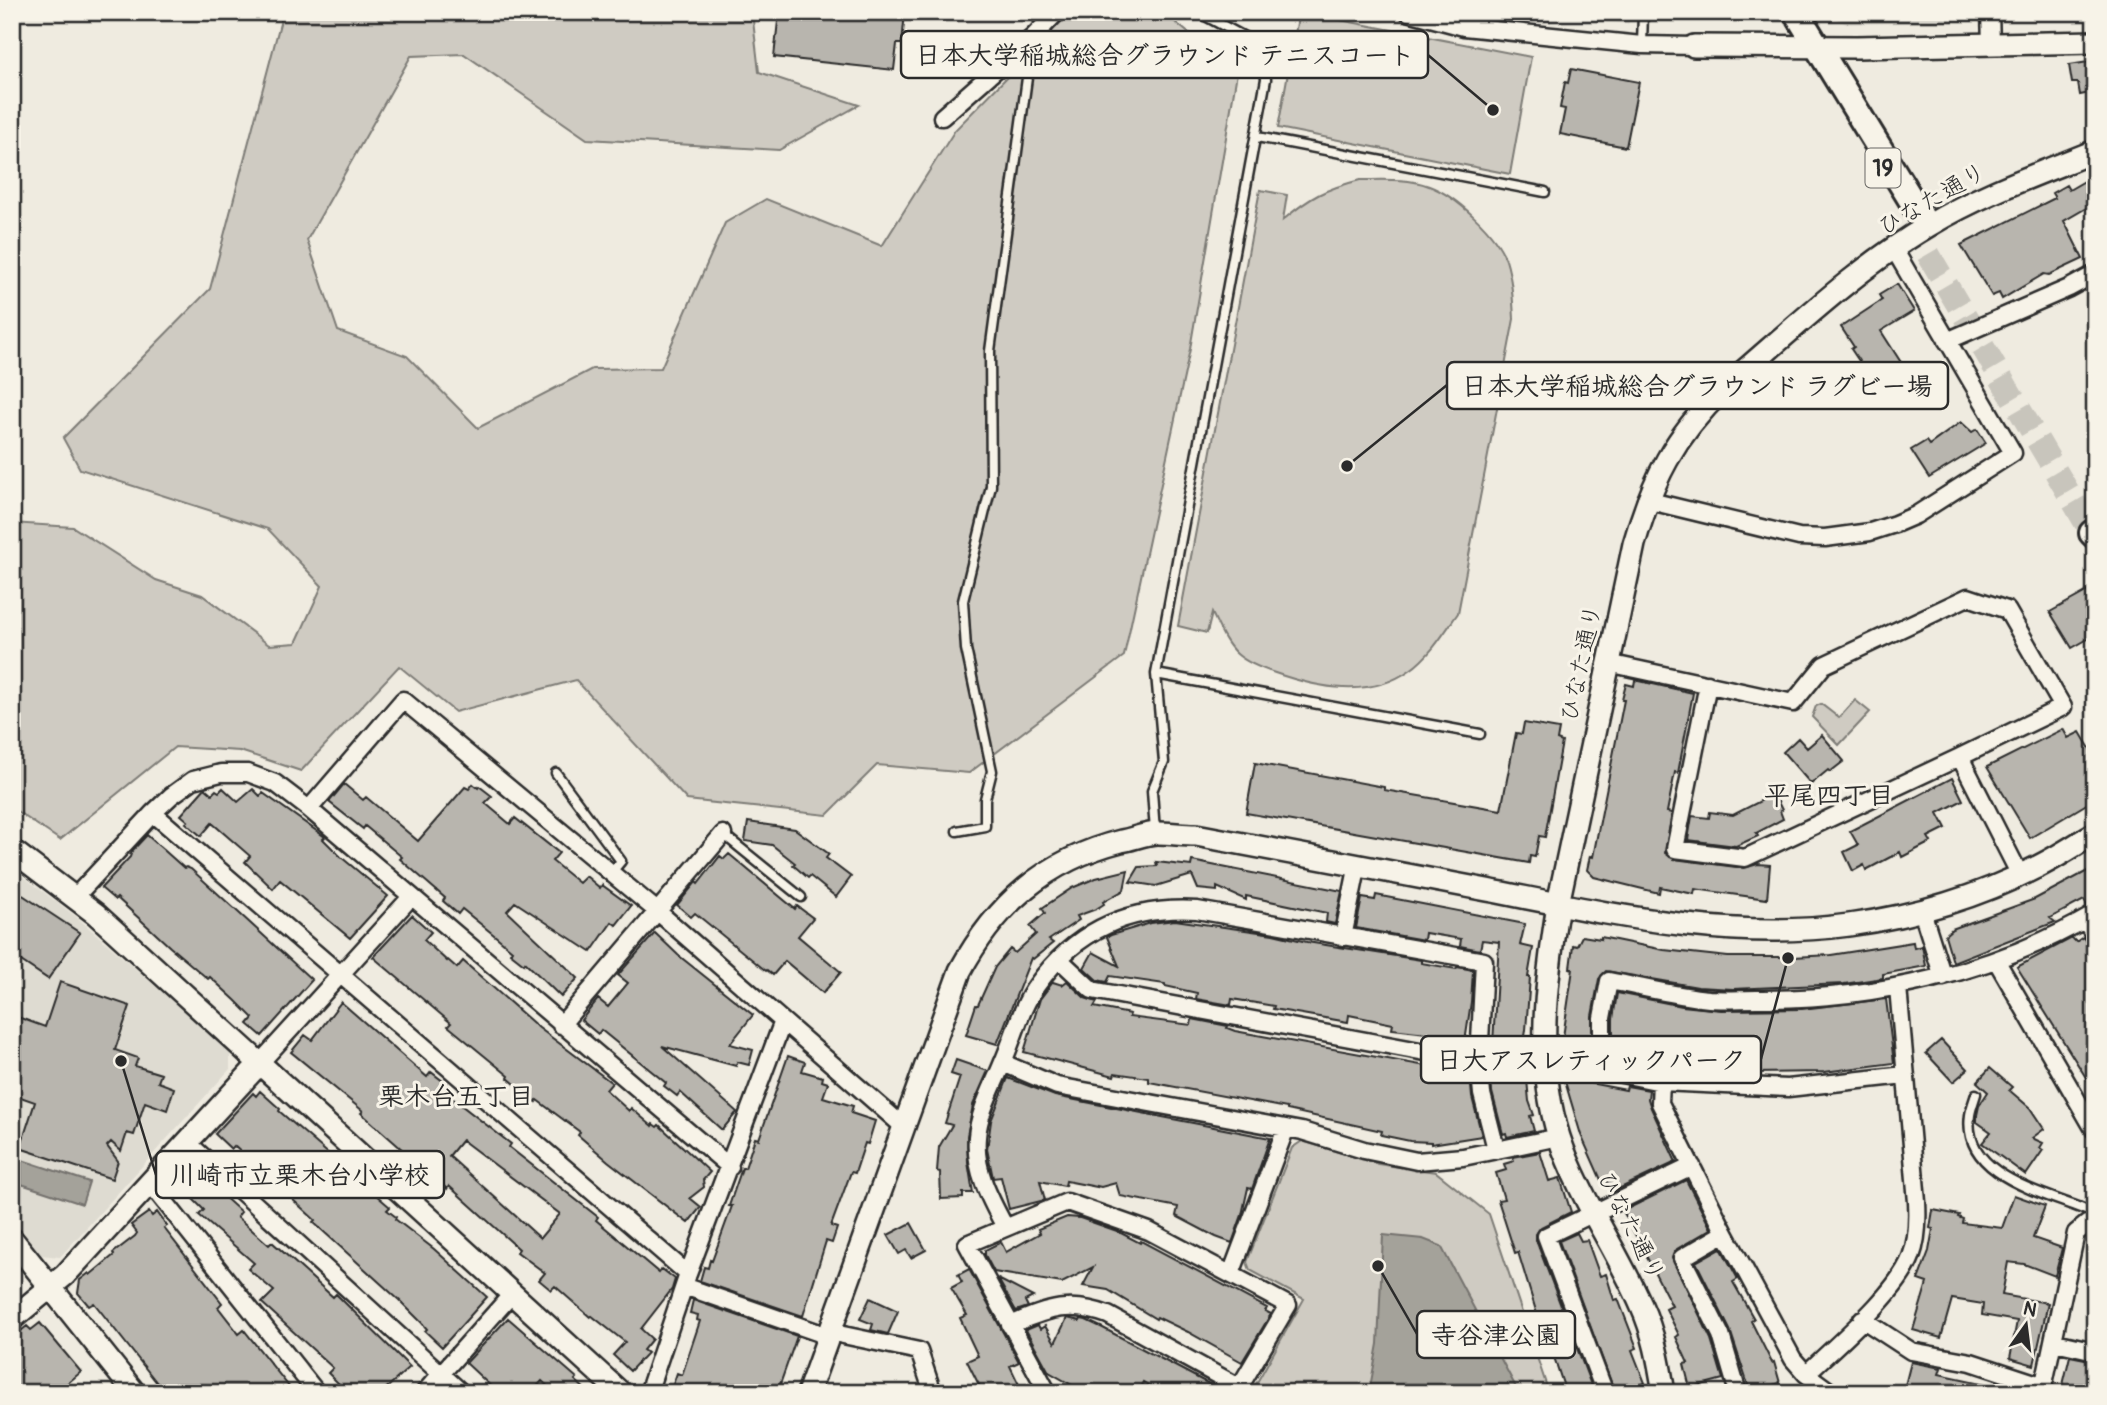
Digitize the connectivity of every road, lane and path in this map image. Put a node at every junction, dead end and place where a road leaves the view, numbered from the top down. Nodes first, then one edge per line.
1 (1057, 12) edge
2 (1198, 12) edge
3 (1408, 12) edge
4 (1643, 12) edge
5 (1796, 12) edge
6 (1990, 12) edge
7 (1033, 37) junction
8 (2095, 42) edge
9 (1991, 44) junction
10 (1642, 45) junction
11 (1694, 46) joint
12 (1817, 47) junction
13 (942, 117) dead end
14 (1257, 137) junction
15 (2095, 151) edge
16 (1545, 192) dead end
17 (1915, 220) tunnel mouth
18 (1894, 249) junction
19 (2095, 274) edge
20 (1947, 341) junction
21 (1646, 500) junction
22 (1608, 663) junction
23 (1156, 674) junction
24 (1708, 684) junction
25 (1480, 734) dead end
26 (1960, 757) junction
27 (556, 773) dead end
28 (309, 809) junction
29 (153, 813) junction
30 (957, 831) dead end
31 (1156, 833) junction
32 (2095, 833) edge
33 (723, 834) joint
34 (12, 850) edge
35 (1358, 864) junction
36 (611, 873) junction
37 (2020, 875) junction
38 (411, 897) junction
39 (801, 897) dead end
40 (74, 898) junction
41 (1558, 904) junction
42 (657, 911) junction
43 (1922, 911) junction
44 (2090, 917) edge
45 (2095, 936) edge
46 (1343, 937) junction
47 (1059, 959) junction
48 (1996, 960) junction
49 (341, 974) junction
50 (1943, 976) junction
51 (1898, 987) junction
52 (783, 1021) junction
53 (561, 1025) junction
54 (1479, 1062) junction
55 (1003, 1063) junction
56 (259, 1064) junction
57 (1905, 1076) junction
58 (1661, 1082) junction
59 (1976, 1094) dead end
60 (904, 1127) junction
61 (1286, 1128) junction
62 (2095, 1131) edge
63 (1559, 1136) junction
64 (188, 1143) junction
65 (1496, 1149) junction
66 (1692, 1166) junction
67 (730, 1167) junction
68 (150, 1183) junction
69 (1596, 1214) junction
70 (2095, 1214) edge
71 (2095, 1223) edge
72 (1005, 1227) junction
73 (1725, 1233) junction
74 (12, 1239) edge
75 (1231, 1274) junction
76 (686, 1280) junction
77 (52, 1287) junction
78 (512, 1294) junction
79 (12, 1318) edge
80 (1862, 1320) junction
81 (1010, 1325) junction
82 (828, 1334) junction
83 (2055, 1342) junction
84 (2095, 1350) edge
85 (442, 1374) junction
86 (1806, 1374) junction
87 (2043, 1389) edge
88 (1237, 1390) edge
89 (135, 1393) edge
90 (317, 1393) edge
91 (424, 1393) edge
92 (462, 1393) edge
93 (621, 1393) edge
94 (648, 1393) edge
95 (808, 1393) edge
96 (933, 1393) edge
97 (1048, 1393) edge
98 (1605, 1393) edge
99 (1664, 1393) edge
100 (1738, 1393) edge
101 (1832, 1393) edge

1 - 7 street
2 - 14 lane
3 - 10 street
4 - 10 lane
5 - 12 main road, 19
6 - 9 street
7 - 13 street
7 - 30 lane
8 - 9 street
9 - 12 street
10 - 11 street
11 - 12 street
12 - 17 main road, 19
14 - 16 lane
14 - 23 lane
15 - 18 street, ひなた通り
18 - 20 street
18 - 21 street, ひなた通り
19 - 20 street
20 - 21 street
21 - 22 street, ひなた通り
22 - 24 street
22 - 41 street, ひなた通り
23 - 25 lane
23 - 31 lane
24 - 26 street
24 - 26 street
26 - 37 street
27 - 36 lane
28 - 29 street
28 - 36 street
28 - 38 street
29 - 40 street
29 - 49 street
31 - 35 street
31 - 60 street
32 - 37 street
33 - 39 lane
33 - 42 street
34 - 40 street
35 - 41 street
35 - 46 street
36 - 42 street
37 - 43 street
38 - 49 street
38 - 53 street
40 - 56 street
41 - 43 street
41 - 63 street, ひなた通り
42 - 52 street
42 - 53 street
43 - 50 street
44 - 45 street
44 - 48 street
46 - 47 street
46 - 54 street
47 - 54 street
47 - 55 street
48 - 50 street
48 - 62 street
49 - 56 street
49 - 76 street
50 - 51 street
51 - 57 street
51 - 58 street
52 - 60 street
52 - 67 street
53 - 67 street
54 - 65 street
55 - 61 street
55 - 72 street
56 - 64 street
56 - 78 street
57 - 58 street
57 - 80 street
58 - 66 street
59 - 70 lane
60 - 82 street
61 - 65 street
61 - 75 street
63 - 65 street
63 - 69 street, ひなた通り
64 - 68 street
64 - 85 street
66 - 69 street
66 - 73 street
67 - 76 street
68 - 77 street
68 - 90 street
69 - 98 street
69 - 99 street, ひなた通り
71 - 83 street
72 - 75 street
72 - 81 street
73 - 86 street
73 - 100 street
74 - 77 street
75 - 88 street
76 - 82 street
76 - 94 street
77 - 79 street
77 - 89 street
78 - 85 street
78 - 93 street
80 - 86 street
80 - 87 street
81 - 88 street
81 - 97 street
82 - 95 street
82 - 96 street
83 - 84 street
83 - 87 street
85 - 91 street
85 - 92 street
86 - 101 street

